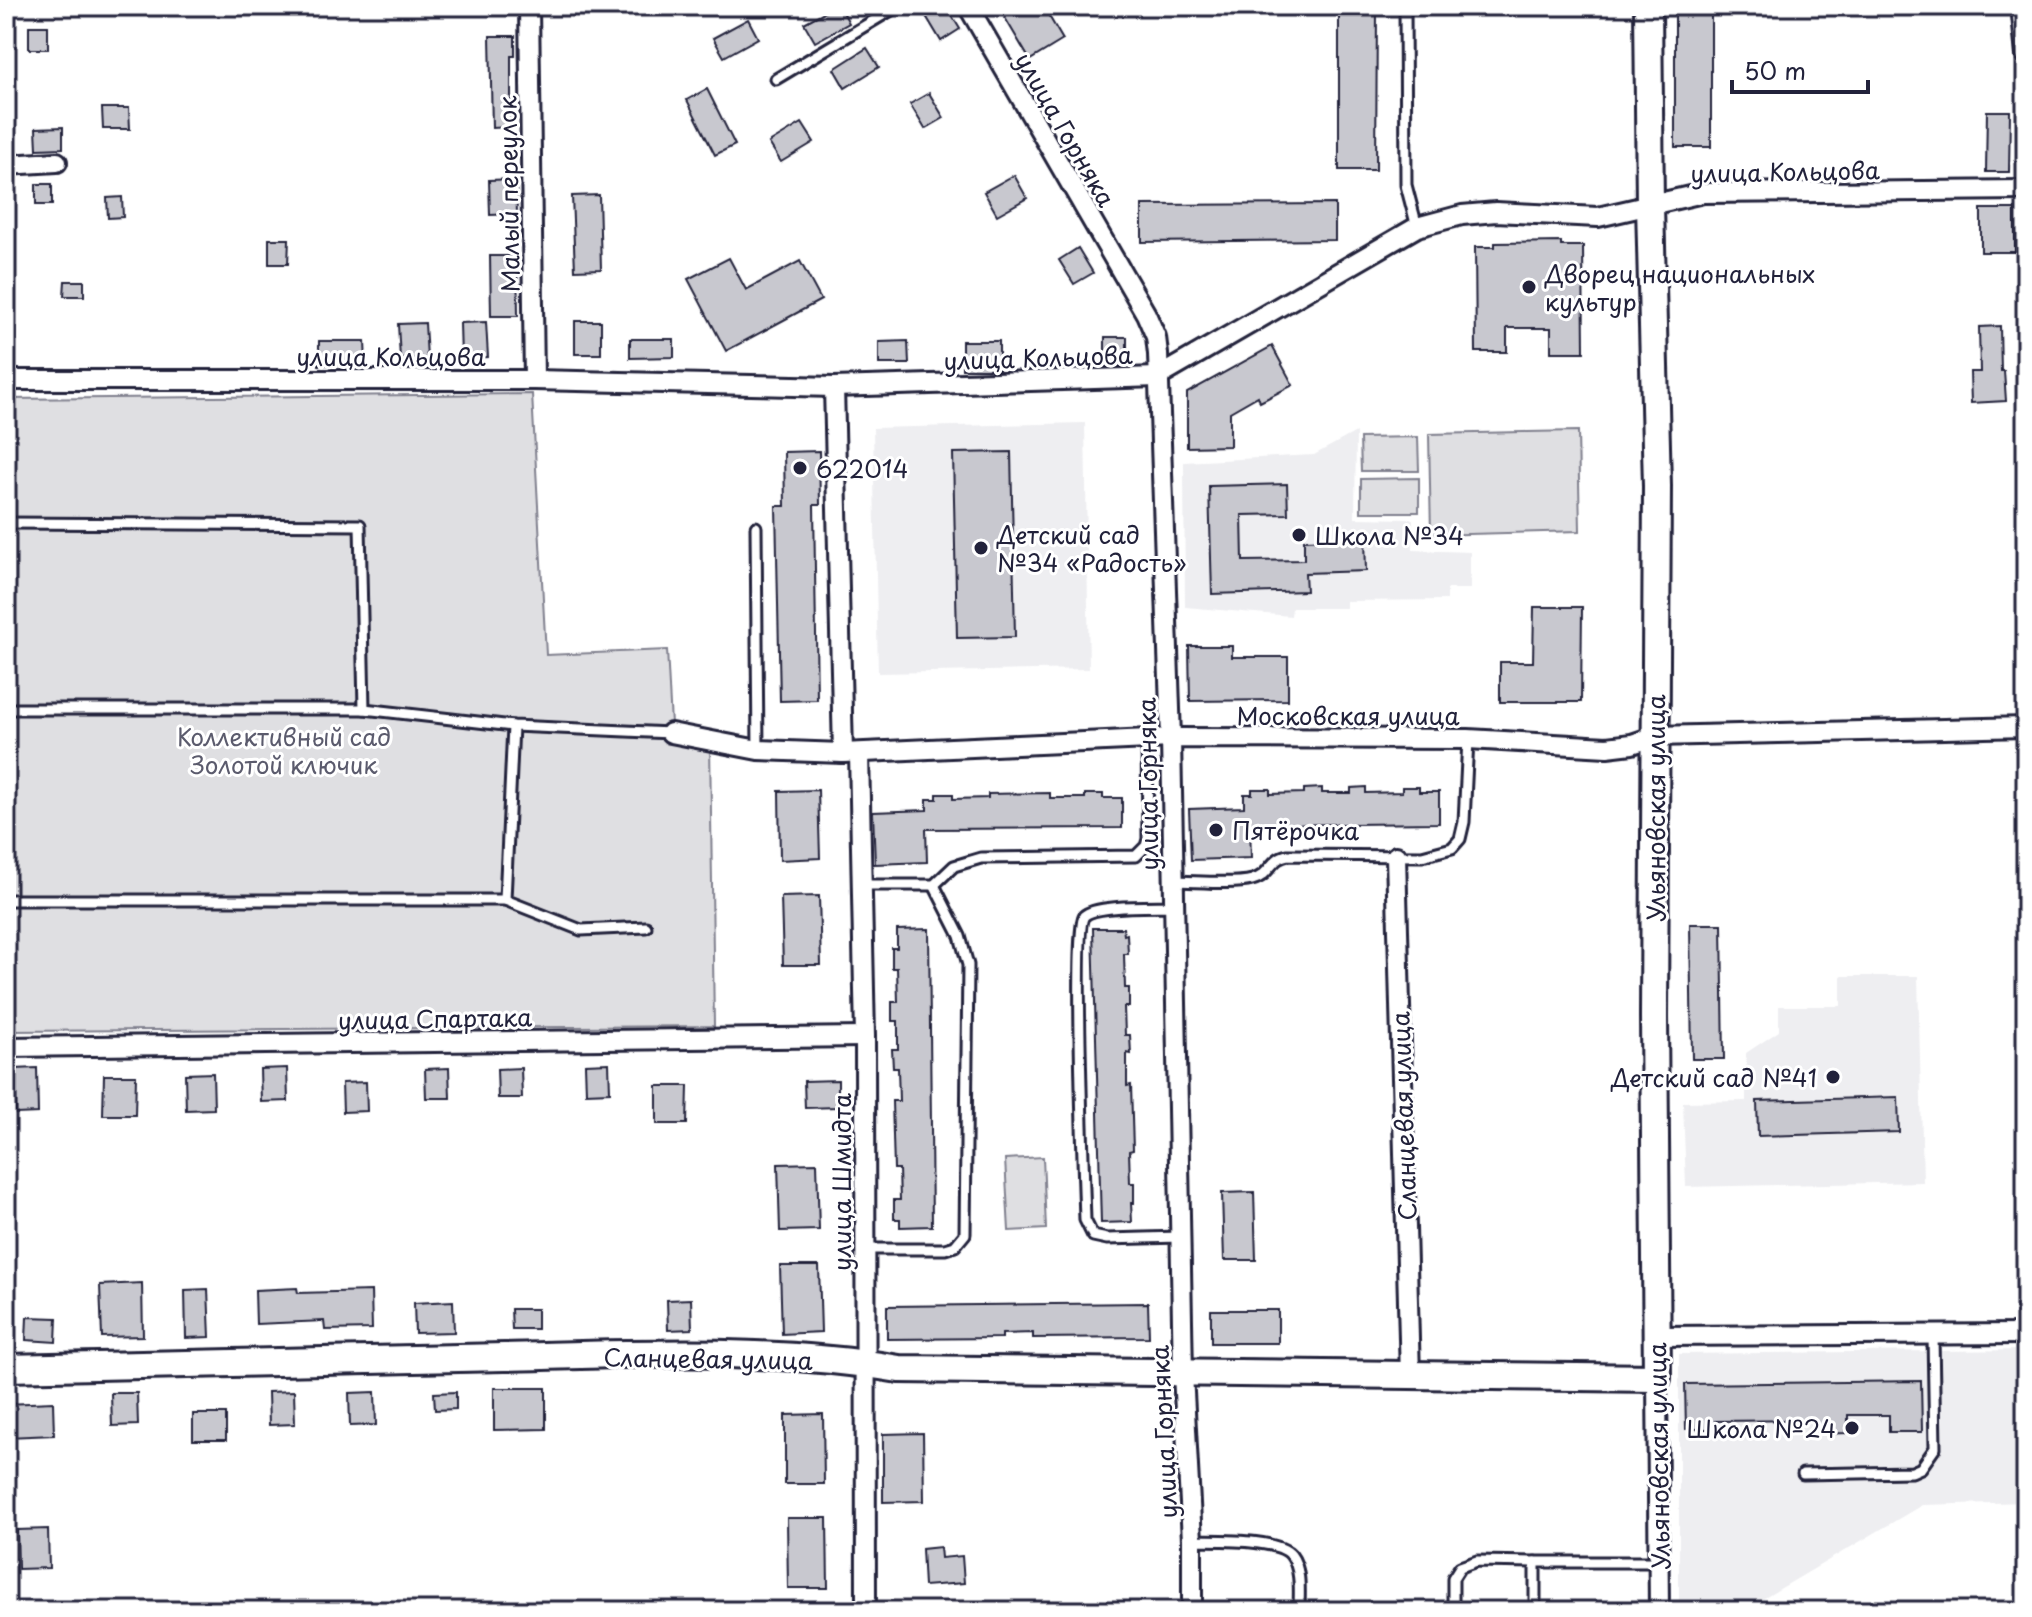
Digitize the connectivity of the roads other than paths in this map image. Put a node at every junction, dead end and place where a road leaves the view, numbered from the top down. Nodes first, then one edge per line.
1 (529, 6) edge
2 (898, 6) edge
3 (968, 6) edge
4 (1405, 6) edge
5 (1648, 6) edge
6 (2021, 6) edge
7 (2026, 55) edge
8 (776, 79) dead end
9 (57, 162) dead end
10 (6, 165) edge
11 (2026, 190) edge
12 (1650, 205) junction
13 (1417, 227) junction
14 (1158, 377) junction
15 (6, 380) edge
16 (534, 380) junction
17 (834, 387) junction
18 (6, 523) edge
19 (756, 527) dead end
20 (6, 709) edge
21 (364, 709) junction
22 (513, 726) junction
23 (2026, 727) edge
24 (671, 733) joint
25 (1656, 736) junction
26 (1171, 738) junction
27 (1147, 739) junction
28 (1468, 739) junction
29 (758, 750) junction
30 (851, 753) junction
31 (1396, 856) junction
32 (1174, 881) junction
33 (862, 885) junction
34 (934, 885) junction
35 (6, 900) edge
36 (505, 900) junction
37 (1174, 906) junction
38 (646, 927) dead end
39 (865, 1037) junction
40 (6, 1047) edge
41 (1180, 1237) junction
42 (865, 1249) junction
43 (2026, 1334) edge
44 (1657, 1336) junction
45 (1933, 1336) junction
46 (865, 1363) junction
47 (6, 1368) edge
48 (1183, 1374) junction
49 (1410, 1376) junction
50 (1657, 1378) junction
51 (1803, 1474) dead end
52 (1192, 1540) junction
53 (1535, 1562) junction
54 (1660, 1562) junction
55 (866, 1611) edge
56 (1192, 1611) edge
57 (1299, 1611) edge
58 (1453, 1611) edge
59 (1535, 1611) edge
60 (1659, 1611) edge

1 - 16 street, Малый переулок
2 - 8 lane
3 - 14 street, улица Горняка
4 - 13 lane
5 - 12 main road, Ульяновская улица
6 - 7 street
9 - 10 street
11 - 12 street, улица Кольцова
12 - 13 street, улица Кольцова
12 - 25 main road, Ульяновская улица
13 - 14 street, улица Кольцова
14 - 17 street, улица Кольцова
14 - 26 street, улица Горняка
15 - 16 street, улица Кольцова
16 - 17 street, улица Кольцова
17 - 30 street, улица Шмидта
18 - 21 lane
19 - 29 lane
20 - 21 lane
21 - 22 lane
22 - 24 lane
22 - 36 lane
23 - 25 street, Московская улица
24 - 29 street, Московская улица
25 - 28 street, Московская улица
25 - 44 main road, Ульяновская улица
26 - 27 street, Московская улица
26 - 28 street, Московская улица
26 - 32 street, улица Горняка
27 - 30 street, Московская улица
27 - 34 lane
28 - 31 lane
29 - 30 street, Московская улица
30 - 33 street, улица Шмидта
31 - 32 lane
31 - 49 street, Сланцевая улица
32 - 37 street, улица Горняка
33 - 34 lane
33 - 39 street, улица Шмидта
34 - 42 lane
35 - 36 lane
36 - 38 lane
37 - 41 street, улица Горняка
37 - 41 lane
39 - 40 street, улица Спартака
39 - 42 street, улица Шмидта
41 - 48 street, улица Горняка
42 - 46 street, улица Шмидта
43 - 45 street
44 - 45 street
44 - 50 main road, Ульяновская улица
45 - 51 lane
46 - 47 main road, Сланцевая улица
46 - 48 main road, Сланцевая улица
46 - 55 street, улица Шмидта
48 - 49 main road, Сланцевая улица
48 - 52 street, улица Горняка
49 - 50 main road, Сланцевая улица
50 - 54 street, Ульяновская улица
52 - 56 street, улица Горняка
52 - 57 lane
53 - 54 lane
53 - 58 lane
53 - 59 lane
54 - 60 street, Ульяновская улица

